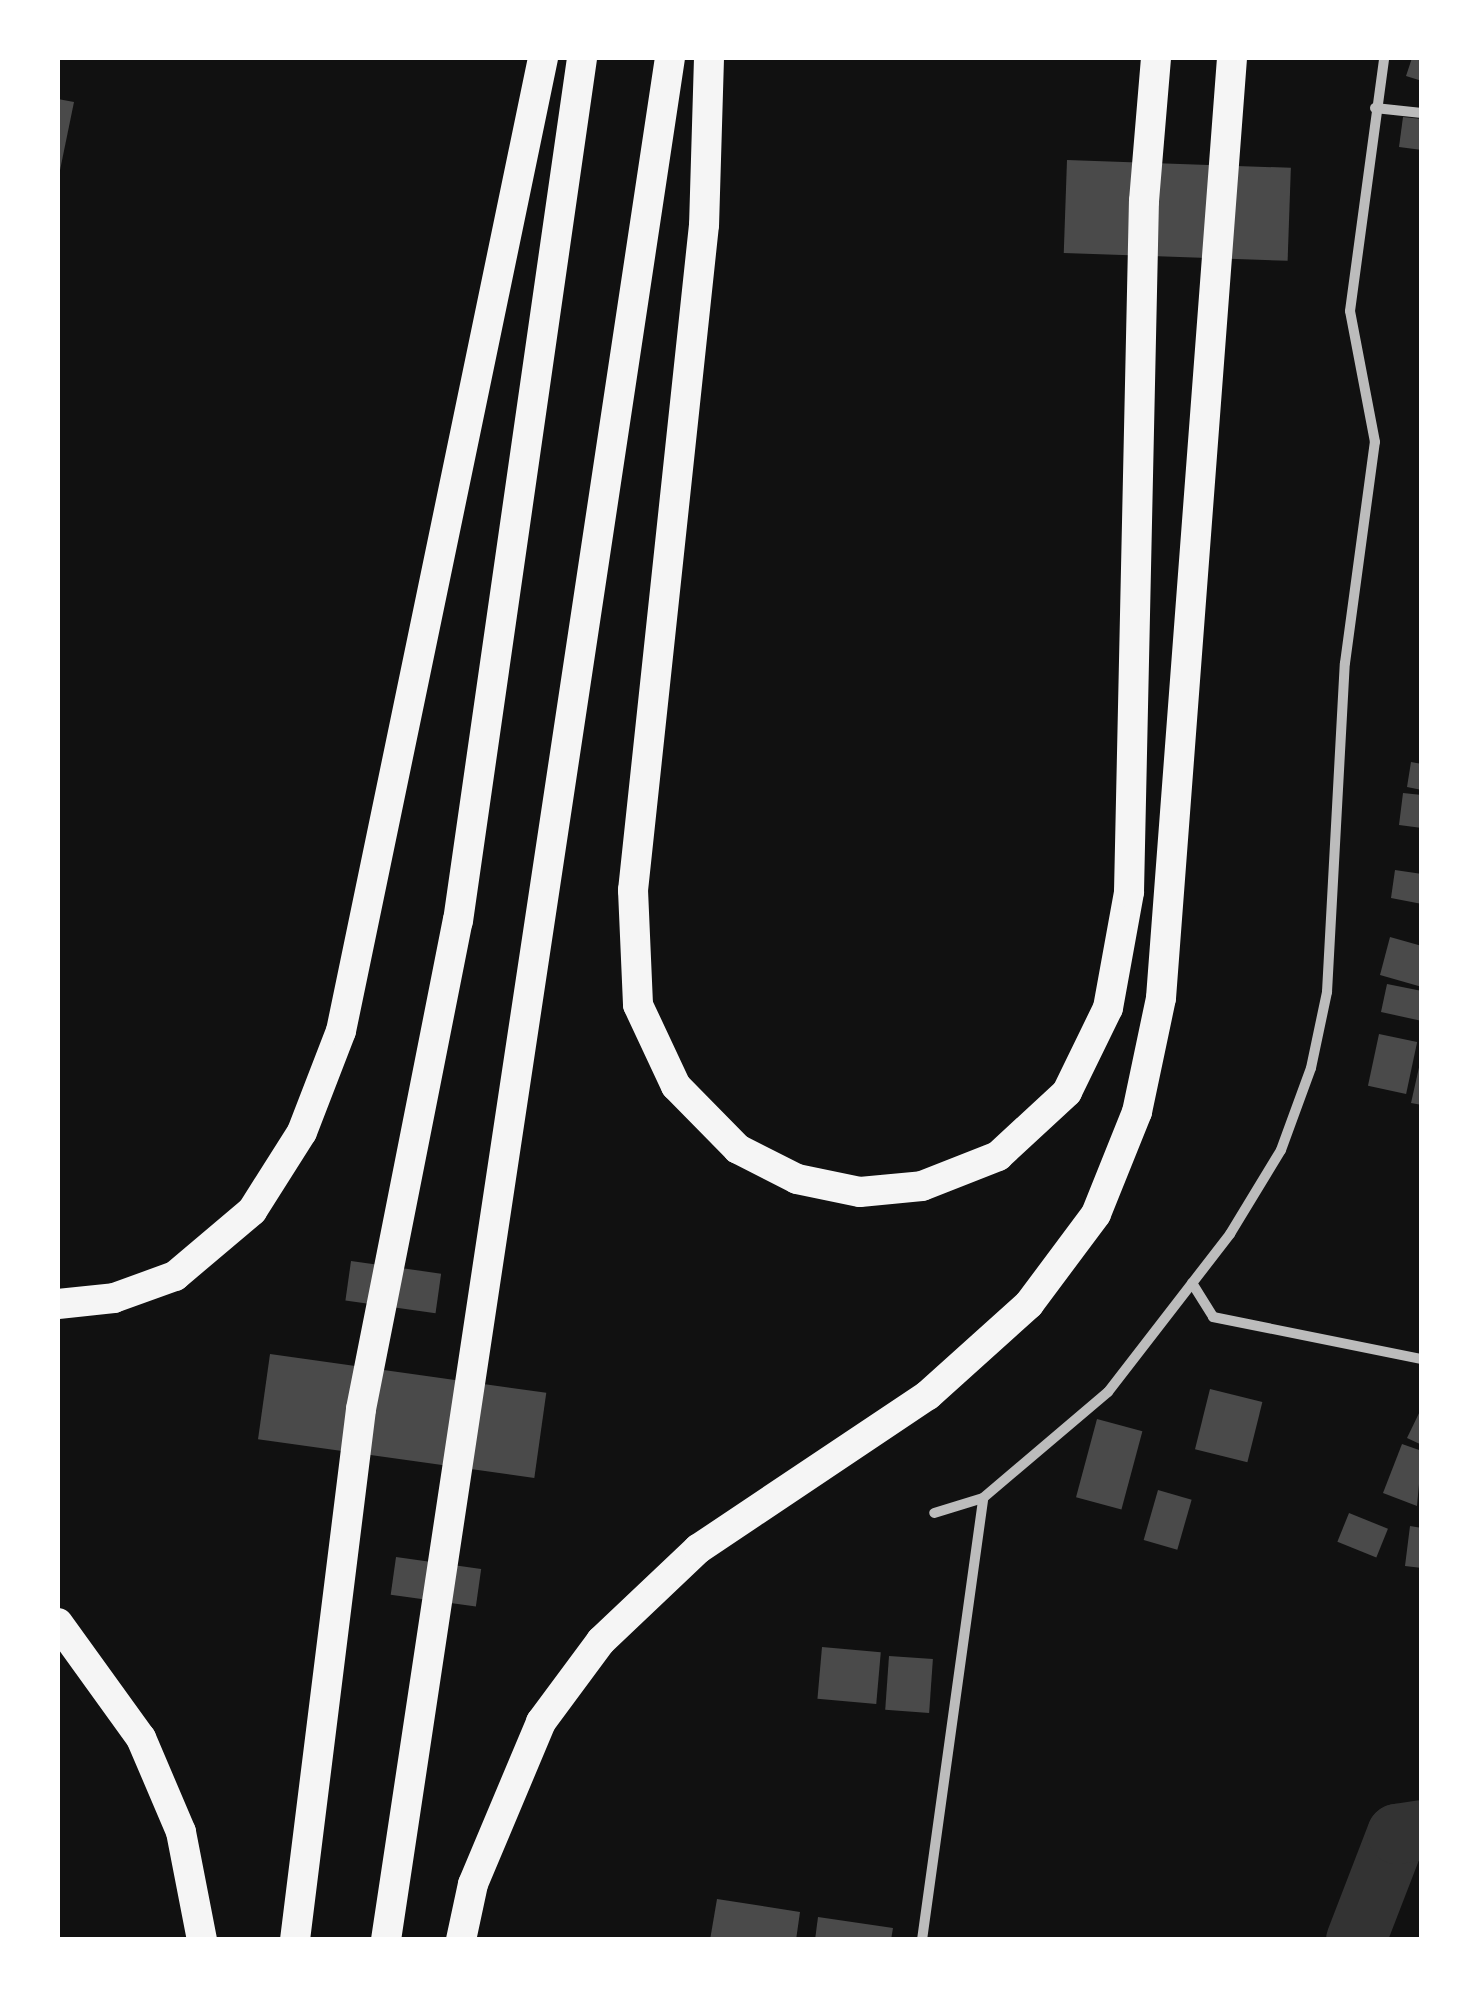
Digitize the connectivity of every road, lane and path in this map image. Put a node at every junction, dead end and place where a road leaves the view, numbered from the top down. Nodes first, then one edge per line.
1 (543, 58) edge
2 (582, 58) edge
3 (670, 58) edge
4 (709, 58) edge
5 (1156, 58) edge
6 (1232, 58) edge
7 (1384, 58) edge
8 (1375, 108) junction
9 (1422, 114) edge
10 (1192, 1283) junction
11 (58, 1304) edge
12 (1422, 1359) edge
13 (983, 1498) junction
14 (934, 1513) dead end
15 (58, 1622) edge
16 (202, 1940) edge
17 (295, 1940) edge
18 (386, 1940) edge
19 (461, 1940) edge
20 (922, 1940) edge

1 - 11 highway
2 - 17 highway
3 - 18 highway
4 - 5 highway
6 - 19 highway
7 - 8 street
8 - 9 street
8 - 10 street
10 - 12 street
10 - 13 street
13 - 14 street
13 - 20 street
15 - 16 highway

